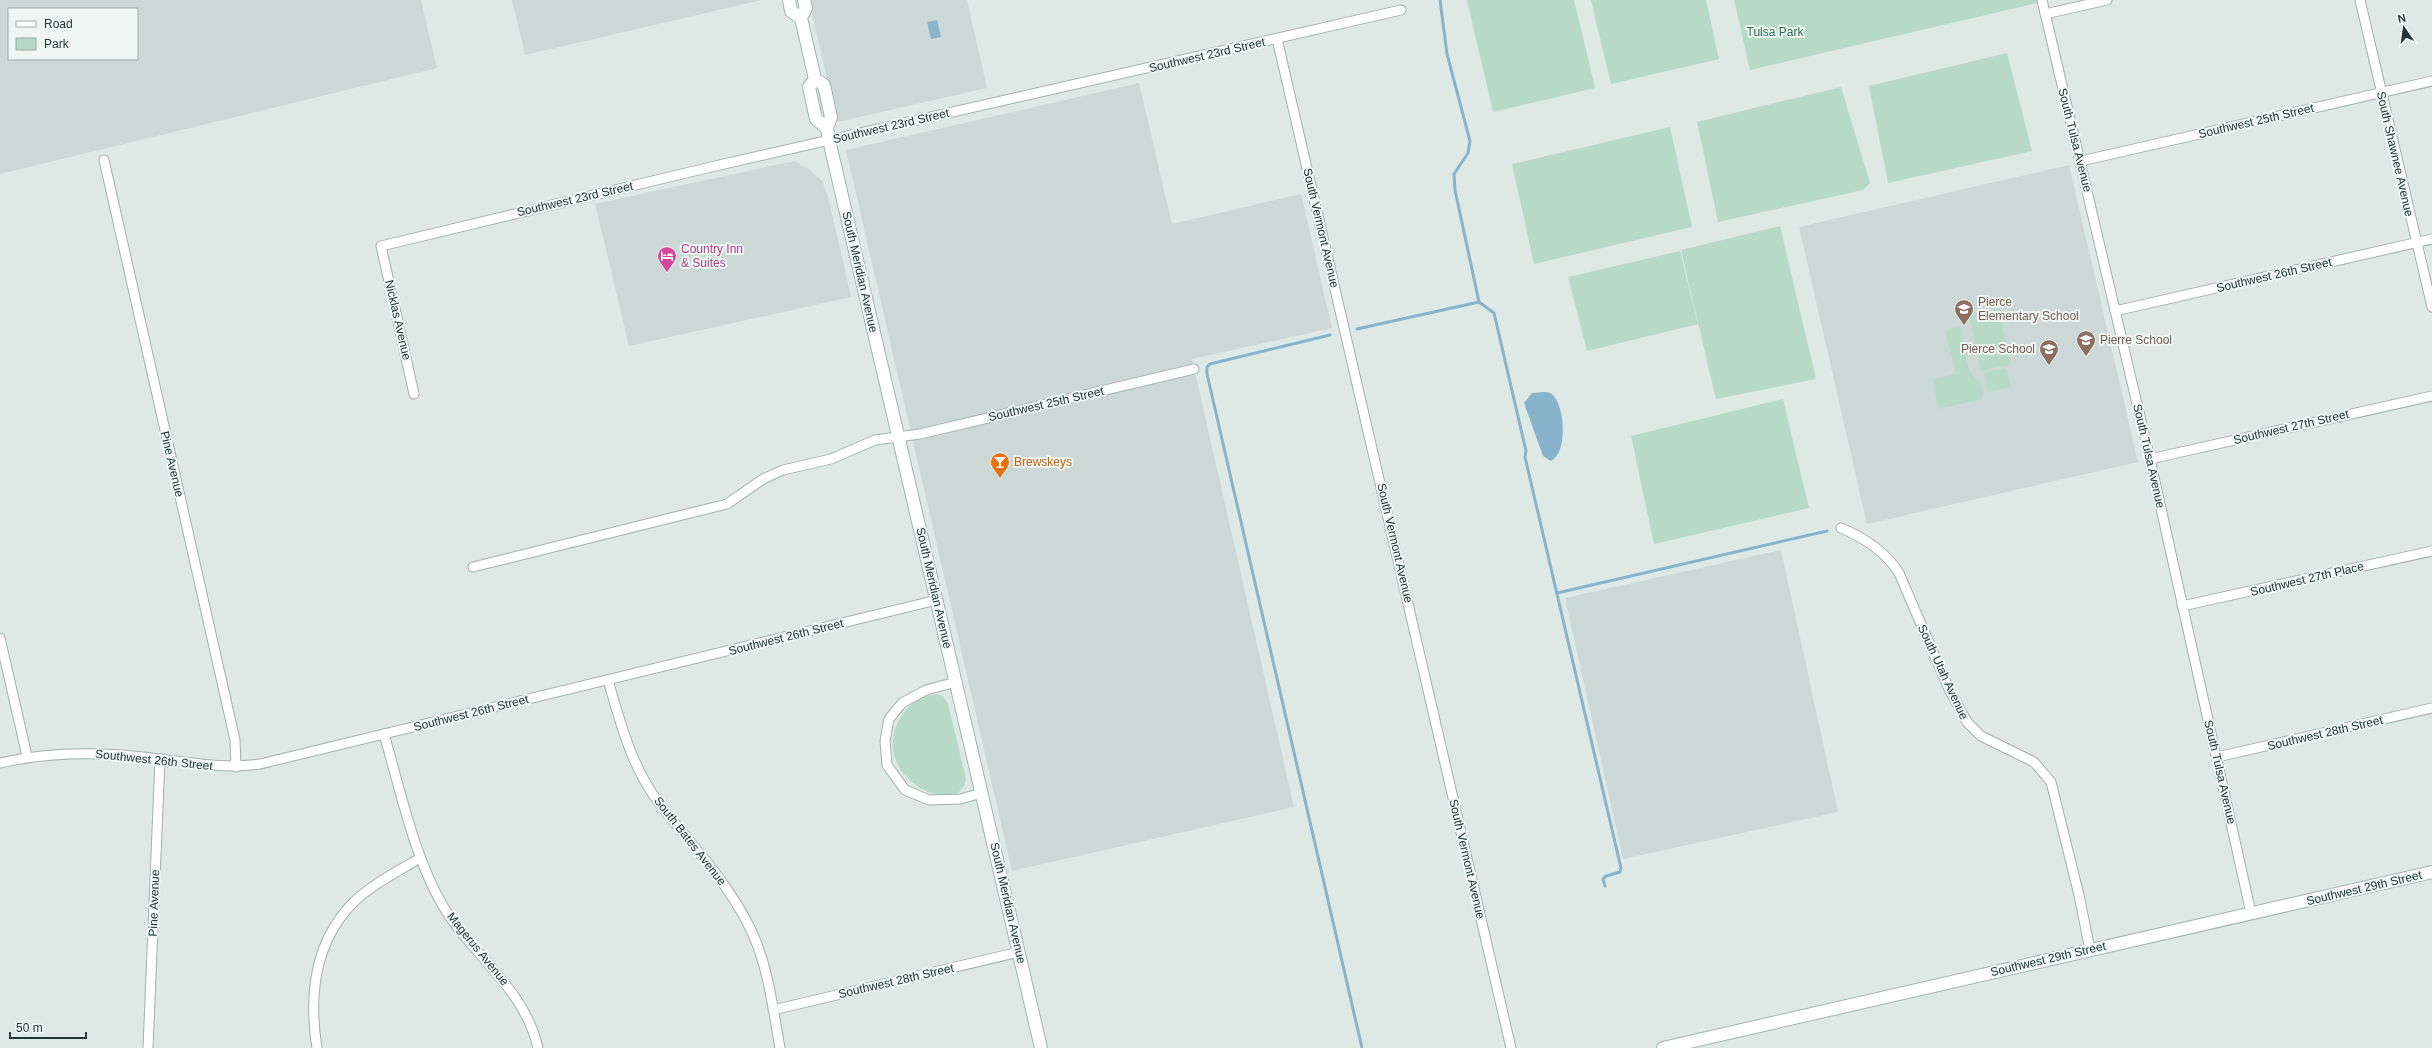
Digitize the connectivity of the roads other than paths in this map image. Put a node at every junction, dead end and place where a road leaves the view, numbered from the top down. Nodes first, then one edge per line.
1 (789, 0) edge
2 (804, 0) edge
3 (2042, 0) edge
4 (2107, 0) edge
5 (2360, 0) edge
6 (1401, 10) dead end
7 (2044, 14) junction
8 (801, 18) junction
9 (1277, 39) junction
10 (2432, 81) edge
11 (2381, 93) junction
12 (829, 140) junction
13 (104, 160) dead end
14 (2080, 161) junction
15 (2432, 239) edge
16 (2416, 242) junction
17 (381, 246) joint
18 (2432, 307) edge
19 (2115, 311) junction
20 (1194, 369) dead end
21 (414, 394) dead end
22 (2432, 396) edge
23 (898, 437) junction
24 (2150, 459) junction
25 (1854, 524) dead end
26 (1841, 528) dead end
27 (1857, 534) junction
28 (2432, 551) edge
29 (473, 567) dead end
30 (937, 600) junction
31 (2182, 606) junction
32 (0, 638) edge
33 (608, 680) junction
34 (956, 682) junction
35 (2432, 708) edge
36 (384, 734) junction
37 (27, 756) junction
38 (2217, 757) junction
39 (160, 758) junction
40 (0, 763) edge
41 (236, 767) junction
42 (982, 793) junction
43 (420, 858) junction
44 (2432, 872) edge
45 (2251, 913) junction
46 (2090, 950) junction
47 (1019, 952) junction
48 (773, 1010) junction
49 (148, 1048) edge
50 (318, 1048) edge
51 (538, 1048) edge
52 (780, 1048) edge
53 (1041, 1048) edge
54 (1511, 1048) edge
55 (1663, 1048) edge

1 - 8 main road, South Meridian Avenue
2 - 8 main road, South Meridian Avenue
3 - 7 street, South Tulsa Avenue
4 - 7 street
5 - 11 street, South Shawnee Avenue
6 - 9 street, Southwest 23rd Street
7 - 14 street, South Tulsa Avenue
8 - 12 main road, South Meridian Avenue
9 - 12 street, Southwest 23rd Street
9 - 54 street, South Vermont Avenue
10 - 11 street, Southwest 25th Street
11 - 14 street, Southwest 25th Street
11 - 16 street, South Shawnee Avenue
12 - 17 street, Southwest 23rd Street
12 - 23 main road, South Meridian Avenue
13 - 41 street, Pine Avenue
14 - 19 street, South Tulsa Avenue
15 - 16 street, Southwest 26th Street
16 - 18 street, South Shawnee Avenue
16 - 19 street, Southwest 26th Street
17 - 21 street, Nicklas Avenue
19 - 24 street, South Tulsa Avenue
20 - 23 street, Southwest 25th Street
22 - 24 street, Southwest 27th Street
23 - 29 street, Southwest 25th Street
23 - 30 main road, South Meridian Avenue
24 - 31 street, South Tulsa Avenue
25 - 27 street
26 - 27 street, South Utah Avenue
27 - 46 street, South Utah Avenue
28 - 31 street, Southwest 27th Place
30 - 33 street, Southwest 26th Street
30 - 34 main road, South Meridian Avenue
31 - 38 street, South Tulsa Avenue
32 - 37 street
33 - 36 street, Southwest 26th Street
33 - 48 street, South Bates Avenue
34 - 42 main road, South Meridian Avenue
34 - 42 street
35 - 38 street, Southwest 28th Street
36 - 41 street, Southwest 26th Street
36 - 43 street, Magerus Avenue
37 - 39 street, Southwest 26th Street
37 - 40 street, Southwest 26th Street
38 - 45 street, South Tulsa Avenue
39 - 41 street, Southwest 26th Street
39 - 49 street, Pine Avenue
42 - 47 main road, South Meridian Avenue
43 - 50 street
43 - 51 street, Magerus Avenue
44 - 45 main road, Southwest 29th Street
45 - 46 main road, Southwest 29th Street
46 - 55 main road, Southwest 29th Street
47 - 48 street, Southwest 28th Street
47 - 53 main road, South Meridian Avenue
48 - 52 street, South Bates Avenue

